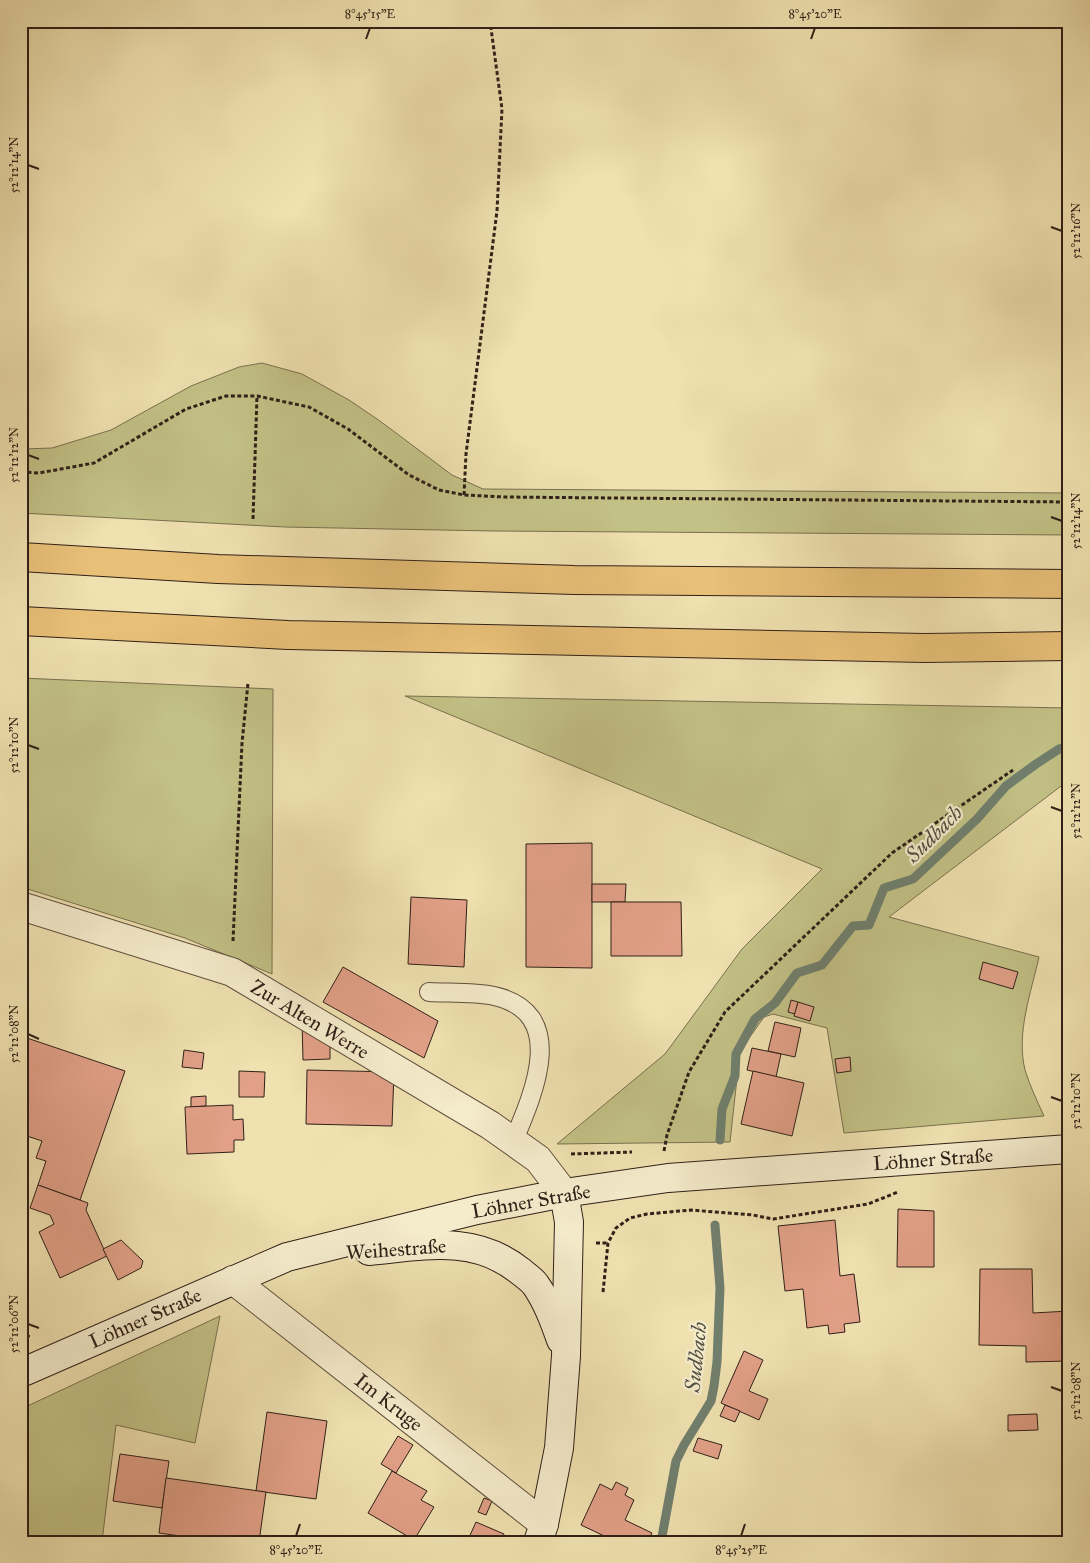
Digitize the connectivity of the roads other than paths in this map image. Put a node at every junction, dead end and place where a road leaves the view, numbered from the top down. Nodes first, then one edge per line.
1 (21, 557) edge
2 (1065, 583) edge
3 (21, 620) edge
4 (1069, 646) edge
5 (21, 906) edge
6 (429, 992) dead end
7 (513, 1142) junction
8 (1069, 1149) edge
9 (564, 1193) junction
10 (287, 1257) junction
11 (234, 1280) junction
12 (566, 1356) junction
13 (21, 1373) edge
14 (541, 1533) edge

1 - 2 highway
3 - 4 highway
5 - 7 main road, Zur Alten Werre
6 - 7 lane
7 - 9 main road, Zur Alten Werre
8 - 9 main road, Löhner Straße
9 - 10 main road, Löhner Straße
9 - 12 main road, Weihestraße
10 - 11 main road, Löhner Straße
10 - 12 main road, Weihestraße
11 - 13 main road, Löhner Straße
11 - 14 main road, Im Kruge
12 - 14 main road, Weihestraße

